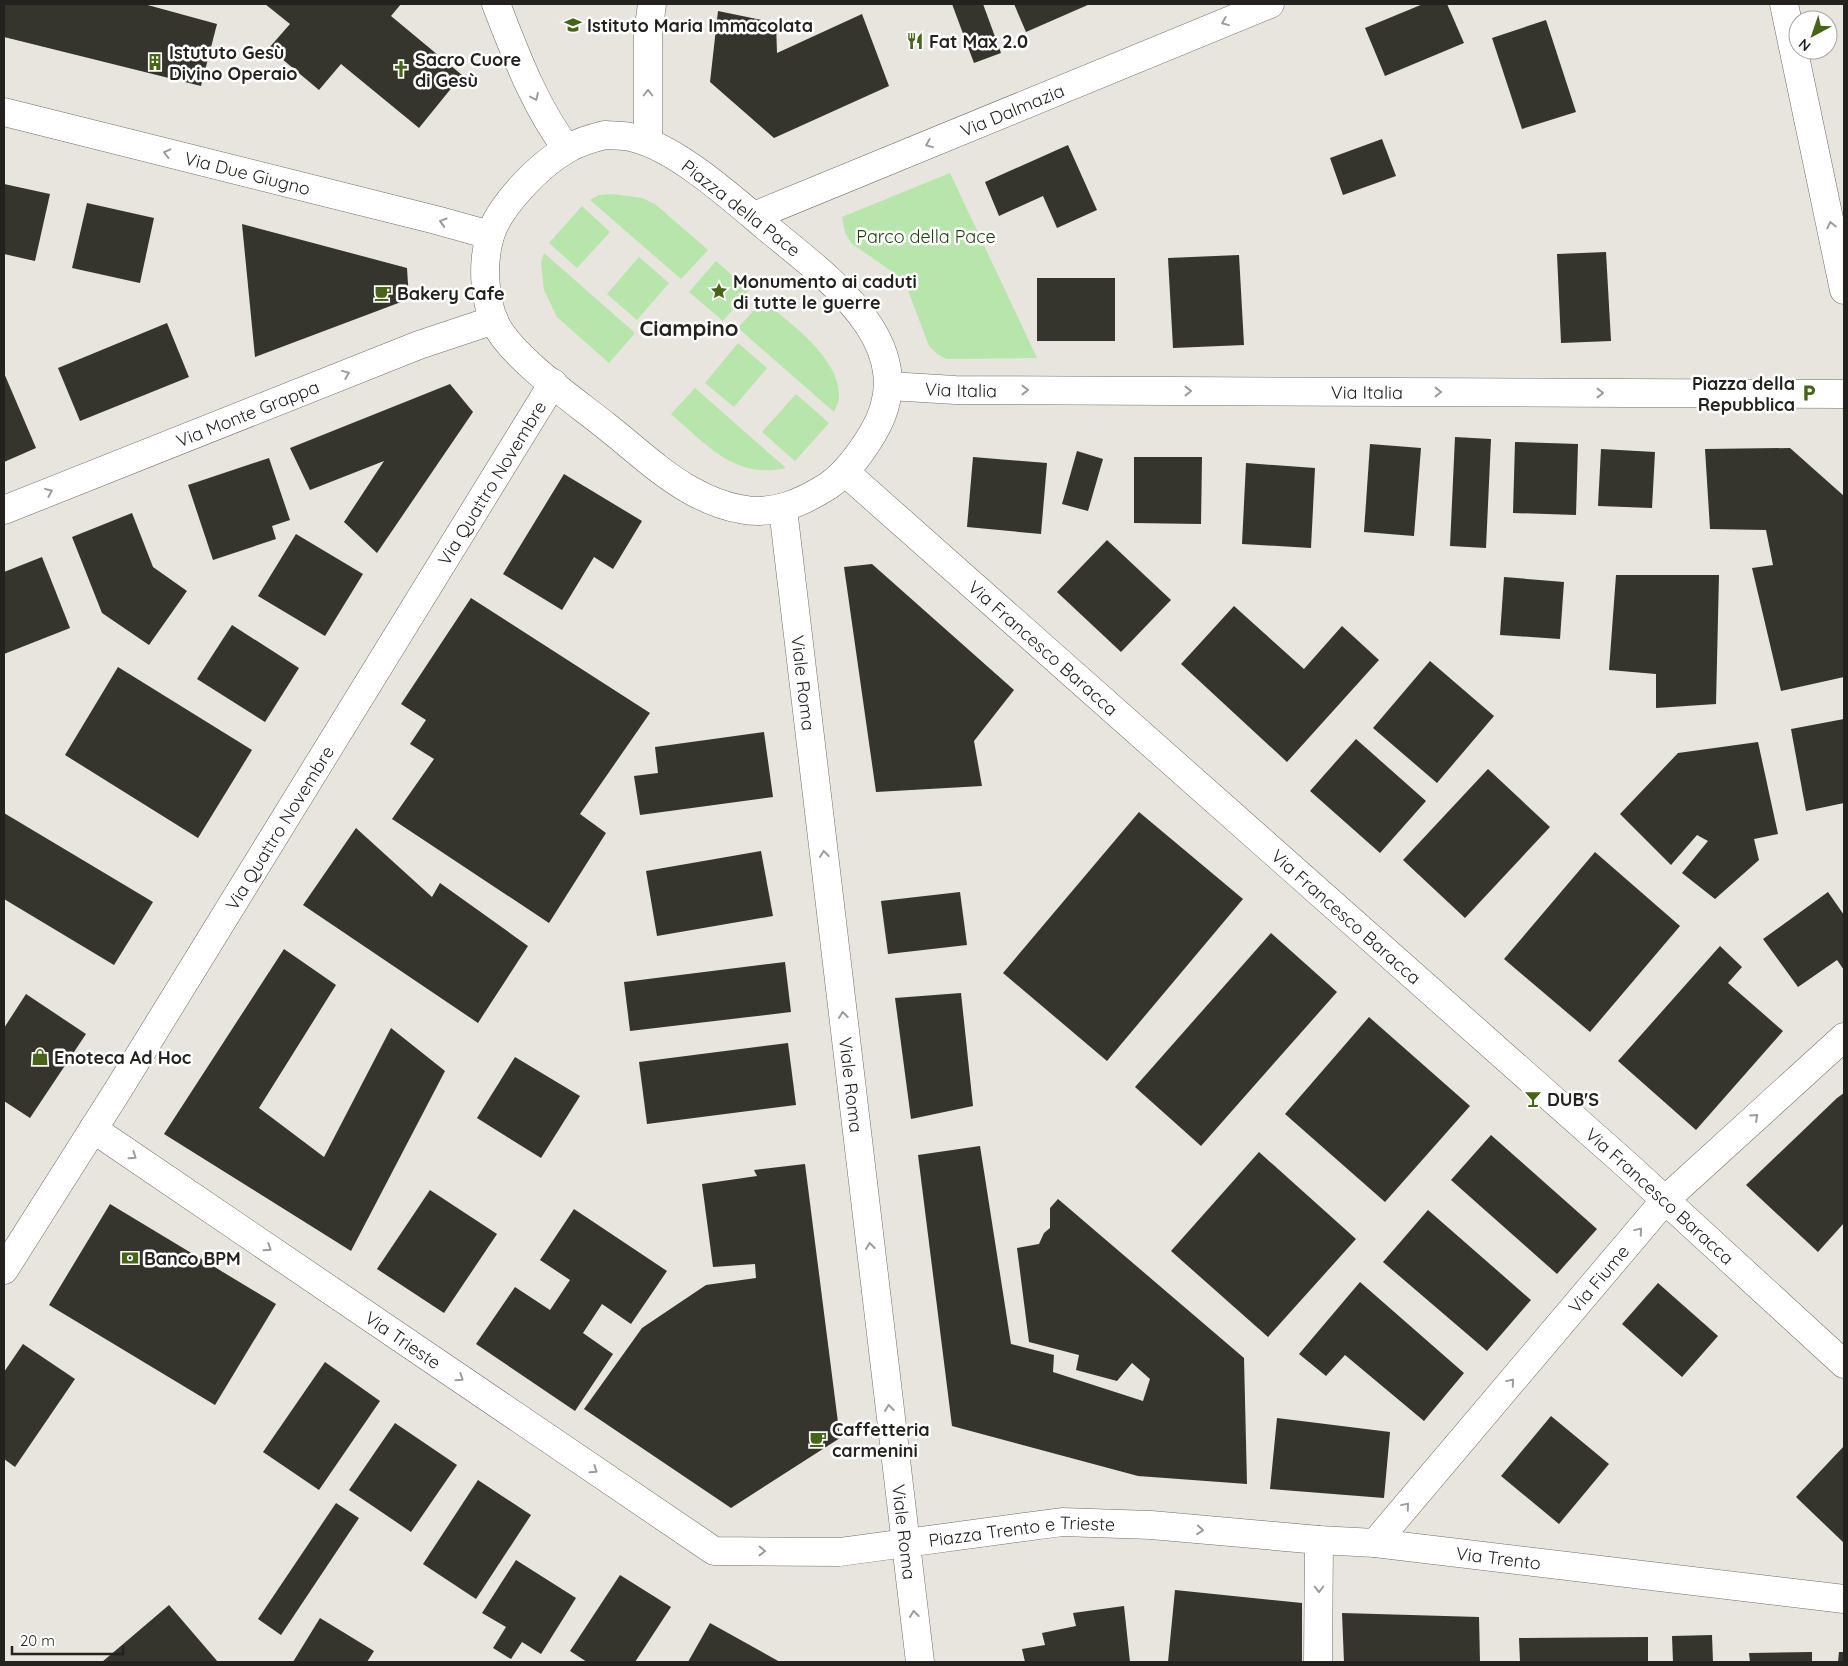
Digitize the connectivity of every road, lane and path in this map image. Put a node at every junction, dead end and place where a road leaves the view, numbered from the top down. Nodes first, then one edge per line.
1 (496, 4) edge
2 (652, 4) edge
3 (1270, 4) edge
4 (1784, 4) edge
5 (4, 112) edge
6 (648, 142) junction
7 (567, 149) junction
8 (754, 216) junction
9 (490, 235) junction
10 (1844, 290) edge
11 (494, 320) junction
12 (553, 383) junction
13 (889, 386) junction
14 (1844, 394) edge
15 (845, 472) junction
16 (783, 508) junction
17 (4, 510) edge
18 (1844, 1037) edge
19 (93, 1129) junction
20 (1665, 1200) junction
21 (4, 1270) edge
22 (1844, 1364) edge
23 (1151, 1526) joint
24 (1319, 1540) junction
25 (905, 1543) junction
26 (1375, 1543) junction
27 (714, 1551) joint
28 (1844, 1599) edge
29 (920, 1662) edge
30 (1318, 1662) edge

1 -> 7 street
6 -> 2 street
3 -> 8 street, Via Dalmazia
10 -> 4 street
9 -> 5 street, Via Due Giugno
6 - 7 street, Piazza della Pace
6 - 8 street, Piazza della Pace
7 - 9 street, Piazza della Pace
8 - 13 street, Piazza della Pace
9 - 11 street, Piazza della Pace
11 - 12 street, Piazza della Pace
17 -> 11 street, Via Monte Grappa
12 - 16 street, Piazza della Pace
12 - 19 street, Via Quattro Novembre
13 -> 14 street, Via Italia
13 - 15 street, Piazza della Pace
15 - 16 street, Piazza della Pace
15 - 20 street, Via Francesco Baracca
25 -> 16 street, Viale Roma
20 -> 18 street, Via Fiume
19 - 21 street, Via Quattro Novembre
19 -> 27 street, Via Trieste
20 - 22 street, Via Francesco Baracca
26 -> 20 street, Via Fiume
23 -> 24 street, Via Trento
23 - 25 street, Piazza Trento e Trieste
24 - 26 street, Via Trento
24 -> 30 street
27 -> 25 street, Piazza Trento e Trieste
29 -> 25 street, Viale Roma
26 - 28 street, Via Trento

